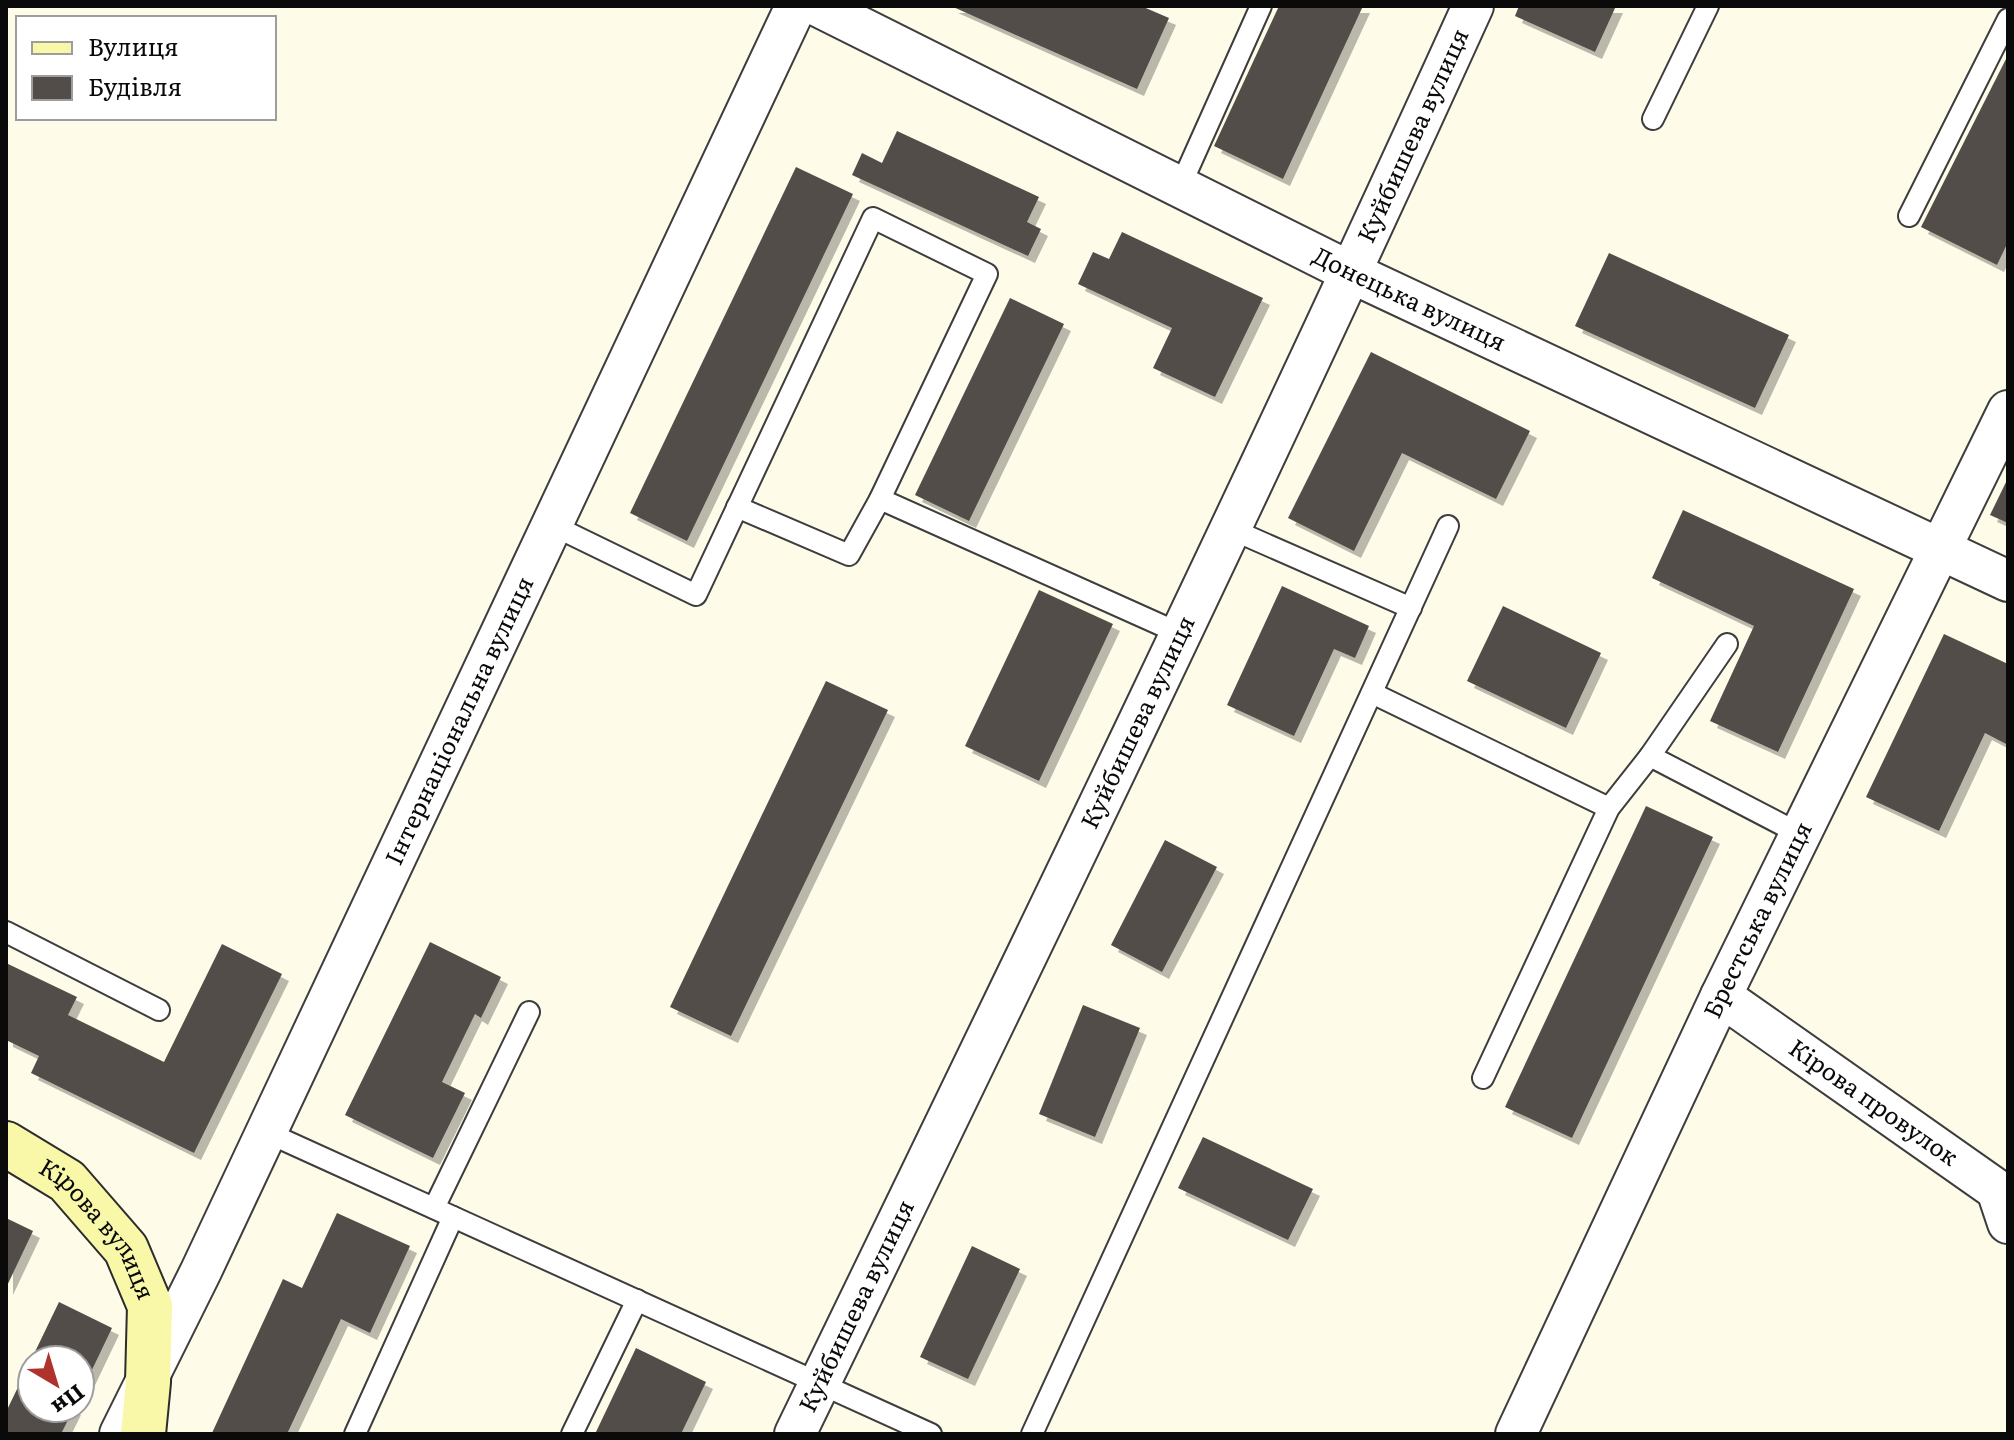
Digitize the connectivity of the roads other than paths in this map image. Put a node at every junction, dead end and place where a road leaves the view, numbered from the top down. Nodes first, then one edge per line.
1 (796, 6) edge
2 (818, 6) edge
3 (1261, 6) edge
4 (1473, 6) edge
5 (1708, 6) edge
6 (2008, 19) edge
7 (1653, 119) dead end
8 (1179, 189) junction
9 (1909, 216) dead end
10 (1352, 273) junction
11 (2008, 411) edge
12 (880, 499) junction
13 (737, 507) junction
14 (552, 525) junction
15 (1448, 526) dead end
16 (1231, 529) junction
17 (1942, 548) junction
18 (2008, 581) edge
19 (1411, 608) junction
20 (1181, 634) junction
21 (1727, 644) dead end
22 (1372, 693) junction
23 (1650, 756) junction
24 (1609, 808) junction
25 (1800, 834) junction
26 (6, 932) edge
27 (1721, 996) junction
28 (159, 1010) dead end
29 (529, 1012) dead end
30 (1483, 1078) dead end
31 (266, 1132) junction
32 (6, 1144) edge
33 (443, 1213) junction
34 (2008, 1223) edge
35 (637, 1300) junction
36 (148, 1382) junction
37 (820, 1383) junction
38 (120, 1434) edge
39 (143, 1434) edge
40 (355, 1434) edge
41 (572, 1434) edge
42 (795, 1434) edge
43 (931, 1434) edge
44 (1032, 1434) edge
45 (1516, 1434) edge

1 - 14 street, Інтернаціональна вулиця
2 - 8 street, Донецька вулиця
3 - 8 lane
4 - 10 street, Куйбишева вулиця
5 - 7 lane
6 - 9 lane
8 - 10 street, Донецька вулиця
10 - 16 street, Куйбишева вулиця
10 - 17 street, Донецька вулиця
11 - 17 street, Брестська вулиця
12 - 13 lane
12 - 13 lane
12 - 20 lane
13 - 14 lane
14 - 31 street, Інтернаціональна вулиця
15 - 19 lane
16 - 19 lane
16 - 20 street, Куйбишева вулиця
17 - 18 street, Донецька вулиця
17 - 25 street, Брестська вулиця
19 - 22 lane
20 - 37 street, Куйбишева вулиця
21 - 23 lane
22 - 24 lane
22 - 44 lane
23 - 24 lane
23 - 25 lane
24 - 30 lane
25 - 27 street, Брестська вулиця
26 - 28 lane
27 - 34 street, Кірова провулок
27 - 45 street, Брестська вулиця
29 - 33 lane
31 - 33 lane
31 - 36 street, Інтернаціональна вулиця
32 - 36 main road, Кірова вулиця
33 - 35 lane
33 - 40 lane
35 - 37 lane
35 - 41 lane
36 - 38 street, Інтернаціональна вулиця
36 - 39 main road, Кірова вулиця
37 - 42 street, Куйбишева вулиця
37 - 43 lane

